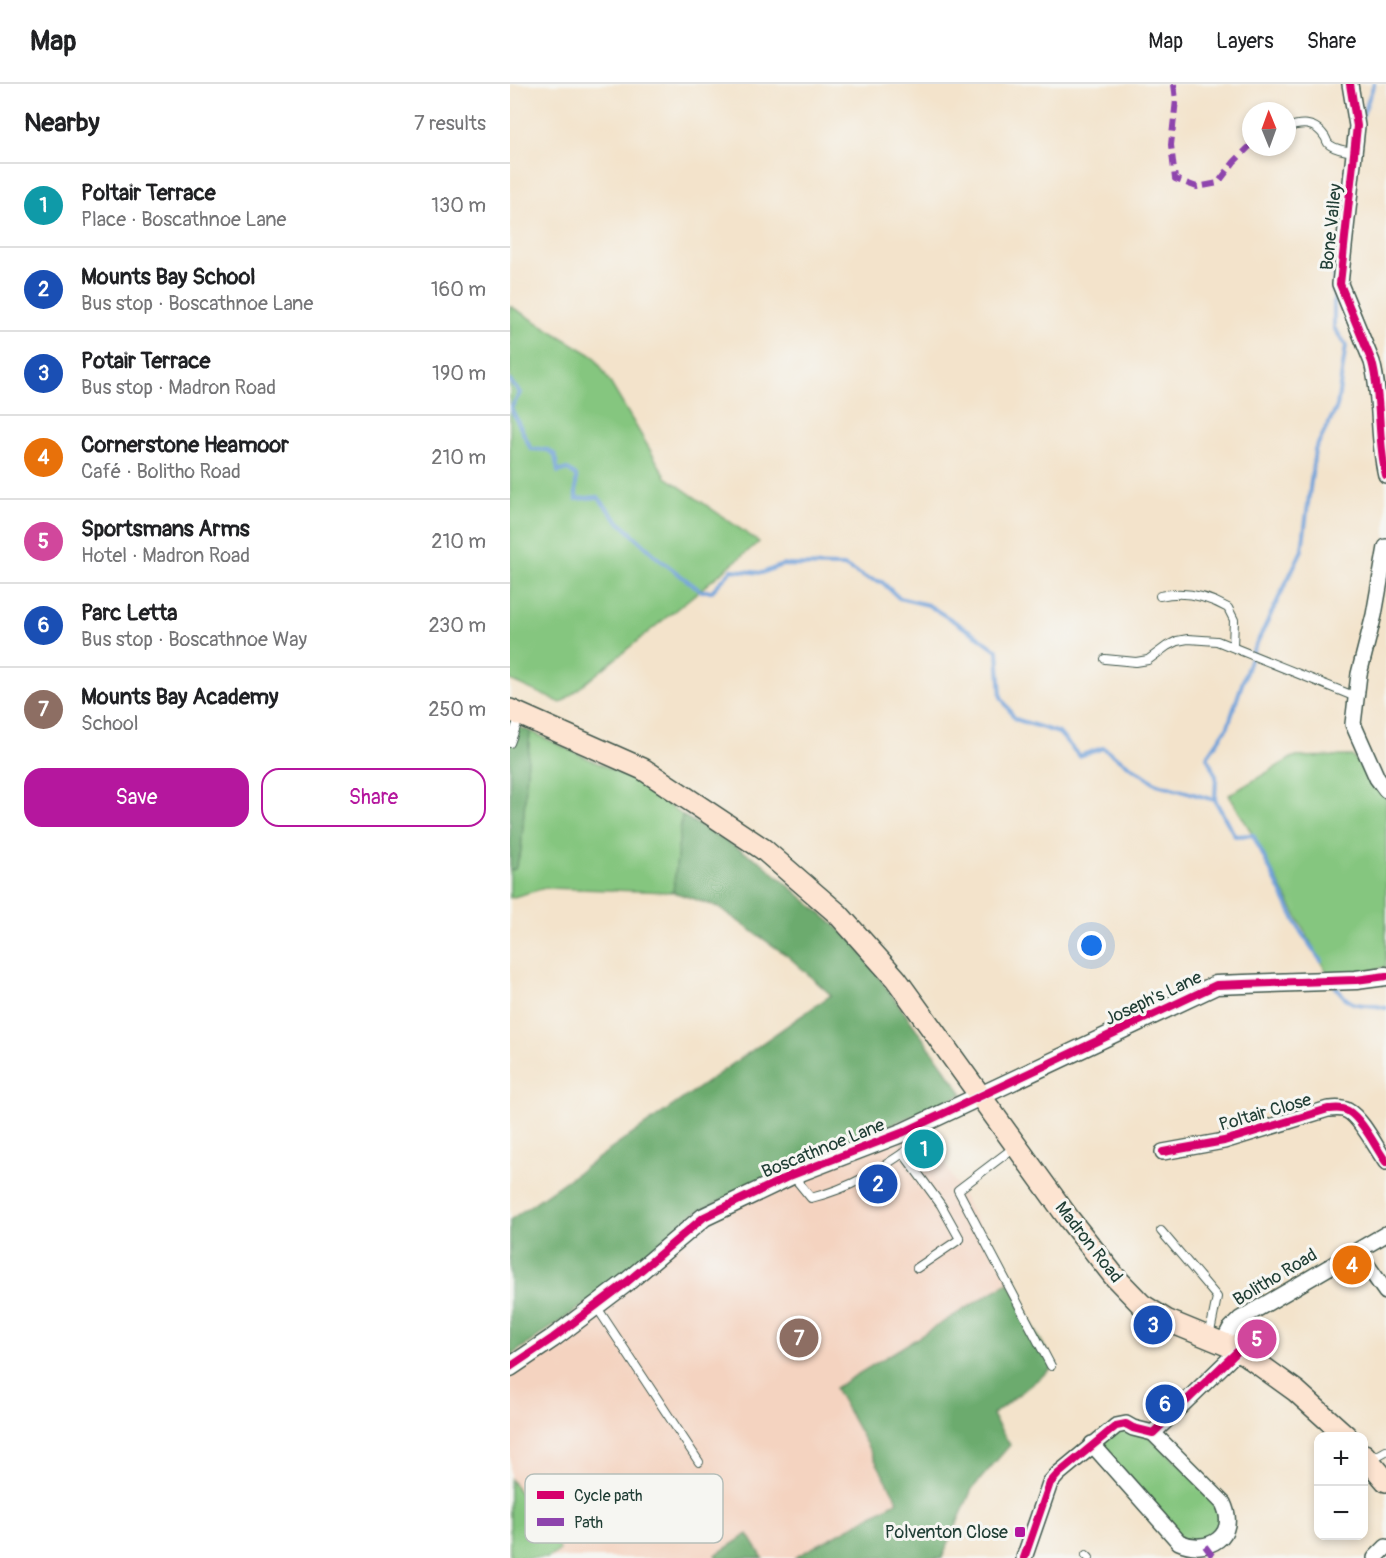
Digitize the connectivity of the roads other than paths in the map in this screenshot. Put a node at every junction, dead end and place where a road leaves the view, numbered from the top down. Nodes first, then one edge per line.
1 (1350, 84) edge
2 (1296, 125) edge
3 (1354, 152) junction
4 (1386, 475) edge
5 (1386, 547) edge
6 (1160, 596) dead end
7 (1233, 646) junction
8 (1105, 659) dead end
9 (1356, 697) junction
10 (515, 713) edge
11 (510, 743) edge
12 (1386, 790) edge
13 (1386, 976) edge
14 (981, 1095) junction
15 (904, 1132) junction
16 (1017, 1146) junction
17 (1163, 1152) dead end
18 (903, 1153) junction
19 (1386, 1162) edge
20 (792, 1175) junction
21 (1161, 1231) dead end
22 (1386, 1233) edge
23 (1357, 1251) junction
24 (917, 1268) dead end
25 (1386, 1292) edge
26 (596, 1306) junction
27 (1224, 1343) junction
28 (1051, 1365) dead end
29 (510, 1367) edge
30 (1341, 1432) edge
31 (1153, 1433) junction
32 (1092, 1444) junction
33 (1373, 1456) edge
34 (699, 1462) dead end
35 (1386, 1481) edge
36 (1386, 1547) edge
37 (1024, 1558) edge
38 (1375, 1558) edge

1 - 3 street, Bone Valley
2 - 3 lane
3 - 4 street, Bone Valley
5 - 9 street
6 - 7 lane
7 - 8 lane
7 - 9 lane
9 - 12 street
10 - 11 lane
10 - 14 main road, Madron Road
13 - 14 street, Joseph's Lane
14 - 15 street, Boscathnoe Lane
14 - 16 main road, Madron Road
15 - 18 lane
15 - 20 street, Boscathnoe Lane
16 - 27 main road, Madron Road
16 - 28 lane
17 - 19 street, Poltair Close
18 - 20 lane
18 - 24 lane
20 - 26 street, Boscathnoe Lane
21 - 27 lane
22 - 23 street, Bolitho Road
23 - 25 street
23 - 27 street, Bolitho Road
26 - 29 street, Boscathnoe Lane
26 - 34 lane
27 - 30 main road, Madron Road
27 - 31 street, Bolitho Road
31 - 32 street
31 - 32 street
32 - 37 street
33 - 35 main road
36 - 38 street

